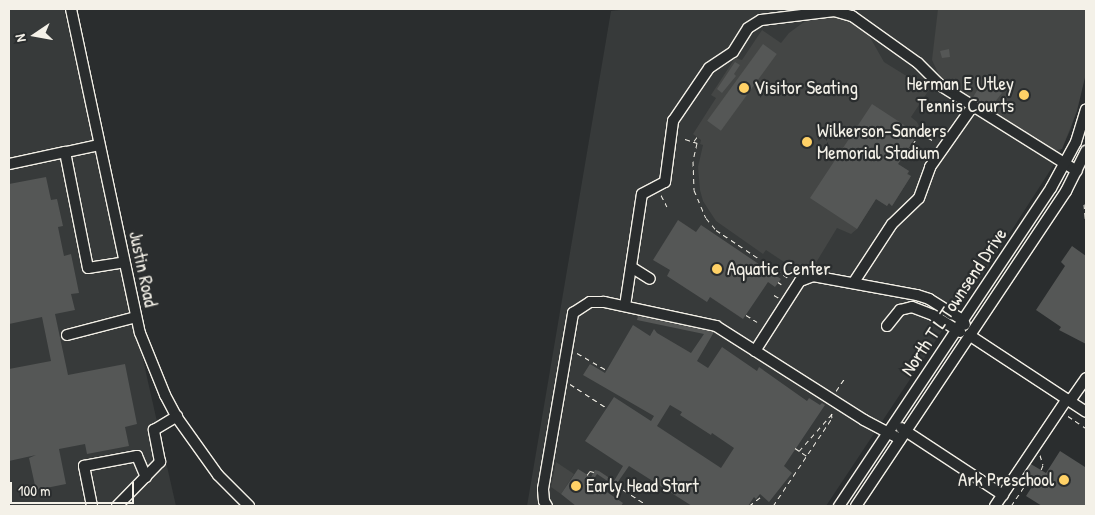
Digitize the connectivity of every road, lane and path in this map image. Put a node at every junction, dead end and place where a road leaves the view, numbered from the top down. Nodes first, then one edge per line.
1 (71, 9) edge
2 (973, 106) junction
3 (1086, 110) edge
4 (697, 137) dead end
5 (685, 139) dead end
6 (932, 140) dead end
7 (694, 142) junction
8 (99, 145) junction
9 (1086, 151) edge
10 (65, 152) junction
11 (920, 157) dead end
12 (9, 164) edge
13 (1065, 165) junction
14 (1077, 171) junction
15 (656, 187) junction
16 (1084, 204) dead end
17 (667, 207) dead end
18 (1086, 225) edge
19 (727, 237) junction
20 (725, 240) dead end
21 (124, 262) junction
22 (767, 263) junction
23 (631, 267) junction
24 (765, 267) dead end
25 (650, 279) dead end
26 (778, 282) dead end
27 (854, 282) junction
28 (781, 284) dead end
29 (798, 284) junction
30 (892, 289) junction
31 (624, 306) junction
32 (900, 310) junction
33 (746, 315) dead end
34 (136, 318) junction
35 (963, 320) junction
36 (756, 322) dead end
37 (887, 326) dead end
38 (956, 330) junction
39 (67, 335) dead end
40 (969, 335) junction
41 (755, 351) junction
42 (574, 352) dead end
43 (606, 370) dead end
44 (1086, 378) edge
45 (844, 379) dead end
46 (567, 383) dead end
47 (835, 392) dead end
48 (1069, 400) junction
49 (607, 408) dead end
50 (830, 408) dead end
51 (1086, 412) edge
52 (833, 413) junction
53 (177, 416) junction
54 (1064, 416) dead end
55 (892, 428) junction
56 (1086, 428) edge
57 (903, 435) junction
58 (795, 448) dead end
59 (1040, 450) dead end
60 (799, 451) junction
61 (807, 456) junction
62 (1041, 470) dead end
63 (594, 472) dead end
64 (587, 475) dead end
65 (146, 477) junction
66 (1036, 478) dead end
67 (616, 485) dead end
68 (762, 496) dead end
69 (1002, 496) junction
70 (773, 498) dead end
71 (642, 502) junction
72 (776, 502) junction
73 (92, 506) edge
74 (117, 506) edge
75 (249, 506) edge
76 (547, 506) edge
77 (640, 506) edge
78 (648, 506) edge
79 (749, 506) edge
80 (773, 506) edge
81 (839, 506) edge
82 (856, 506) edge
83 (995, 506) edge
84 (1011, 506) edge

1 - 8 street, Justin Road
2 - 13 street
2 - 15 street
2 - 27 street
3 - 13 street, North T L Townsend Drive
4 - 7 path
5 - 7 path
6 - 11 path
7 - 19 path
8 - 10 street
8 - 21 street, Justin Road
9 - 14 street, North T L Townsend Drive
10 - 12 street
10 - 21 street
13 - 14 street
13 - 35 street, North T L Townsend Drive
14 - 40 street, North T L Townsend Drive
15 - 17 path
15 - 23 street
16 - 18 path
19 - 20 path
19 - 22 path
21 - 34 street, Justin Road
22 - 24 path
22 - 29 path
23 - 25 street
23 - 31 street
26 - 28 path
27 - 29 street
27 - 30 street
29 - 41 street
30 - 32 street
30 - 35 street
31 - 41 street
31 - 76 street
32 - 37 street
32 - 38 street
33 - 36 path
34 - 39 street
34 - 53 street, Justin Road
35 - 38 street, North T L Townsend Drive
35 - 40 street
38 - 40 street
38 - 55 street, North T L Townsend Drive
40 - 48 street
40 - 57 street, North T L Townsend Drive
41 - 55 street
42 - 43 path
44 - 48 street
45 - 47 path
46 - 49 path
48 - 51 street
48 - 69 street
50 - 52 path
52 - 60 path
52 - 61 path
53 - 65 street
53 - 75 street, Justin Road
54 - 56 path
55 - 57 street
55 - 81 street, North T L Townsend Drive
57 - 69 street
57 - 82 street, North T L Townsend Drive
58 - 60 path
59 - 62 path
60 - 61 path
61 - 72 path
63 - 64 path
65 - 73 street
65 - 74 street
66 - 84 path
67 - 71 path
68 - 79 path
69 - 83 street
70 - 72 path
71 - 77 path
71 - 78 path
72 - 80 path

